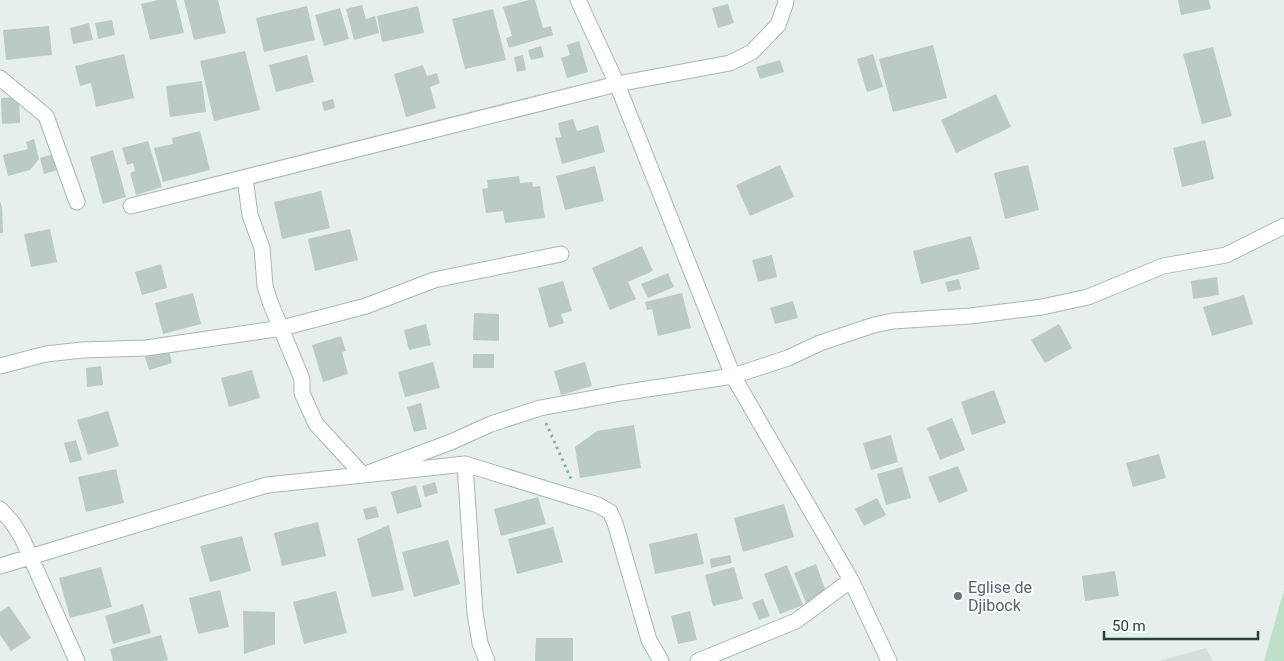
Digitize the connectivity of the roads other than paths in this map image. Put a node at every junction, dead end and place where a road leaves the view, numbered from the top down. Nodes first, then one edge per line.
1 (578, 0) edge
2 (786, 0) edge
3 (0, 78) edge
4 (617, 84) junction
5 (245, 178) junction
6 (78, 202) dead end
7 (131, 206) dead end
8 (1284, 226) edge
9 (561, 254) dead end
10 (282, 328) junction
11 (0, 366) edge
12 (733, 376) junction
13 (466, 464) junction
14 (363, 475) junction
15 (0, 509) edge
16 (31, 557) junction
17 (0, 566) edge
18 (851, 580) junction
19 (77, 661) edge
20 (488, 661) edge
21 (661, 661) edge
22 (698, 661) edge
23 (889, 661) edge

1 - 4 street
2 - 4 street
3 - 6 street
4 - 5 street
4 - 12 street
5 - 7 street
5 - 10 street
8 - 12 street
9 - 10 street
10 - 11 street
10 - 14 street
12 - 14 street
12 - 18 street
13 - 14 street
13 - 20 street
13 - 21 street
14 - 16 street
15 - 16 street
16 - 17 street
16 - 19 street
18 - 22 street
18 - 23 street

